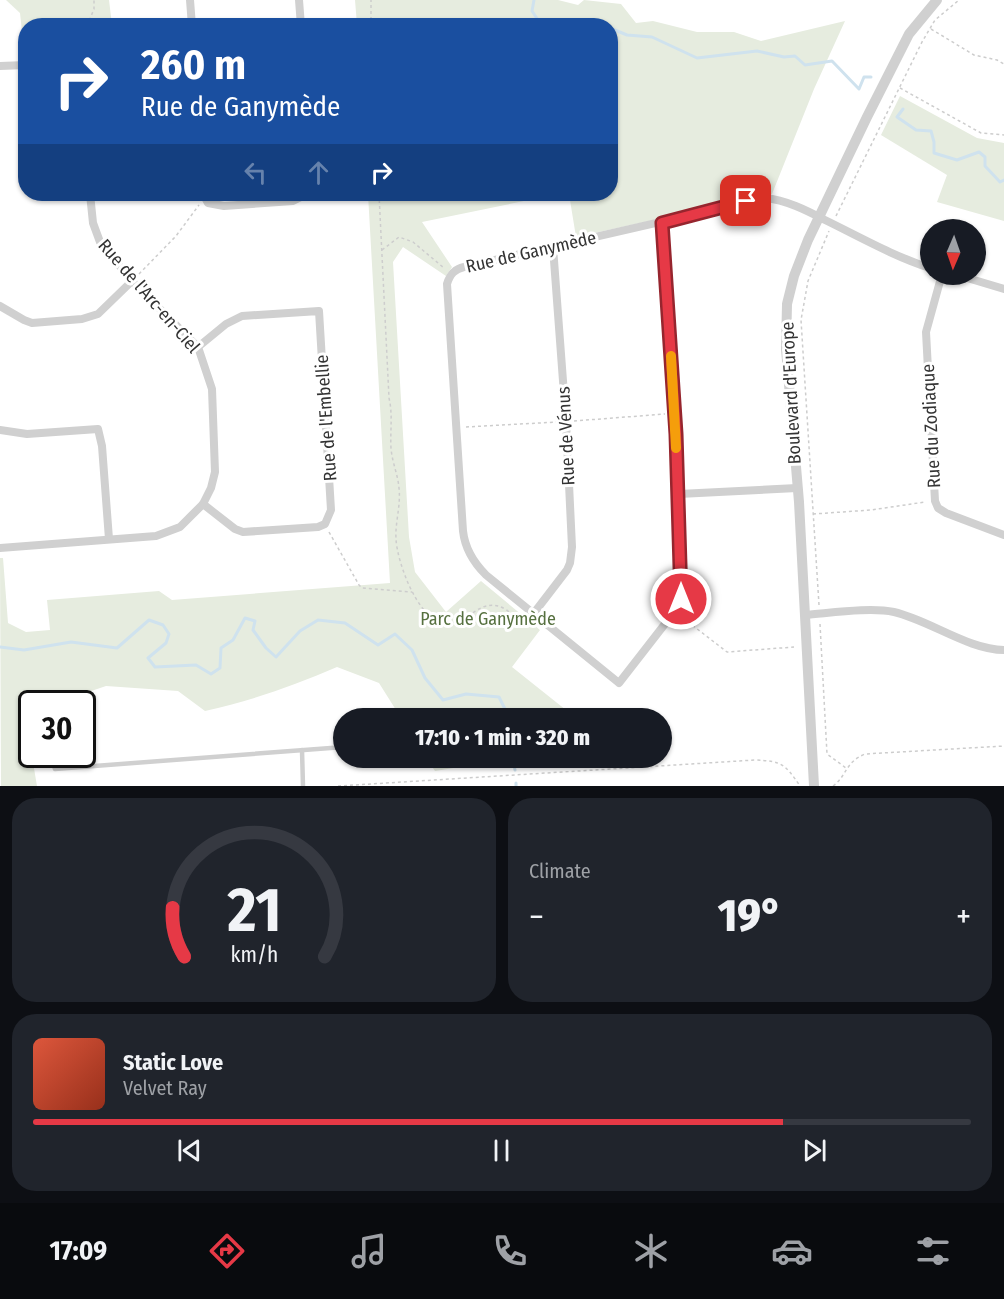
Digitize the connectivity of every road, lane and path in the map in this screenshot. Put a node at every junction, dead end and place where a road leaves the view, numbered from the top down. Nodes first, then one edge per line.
1 (94, 0) edge
2 (190, 0) edge
3 (299, 0) edge
4 (371, 0) edge
5 (959, 0) edge
6 (933, 1) edge
7 (90, 18) edge
8 (191, 18) edge
9 (300, 18) edge
10 (371, 18) edge
11 (930, 28) junction
12 (1004, 64) edge
13 (18, 65) edge
14 (0, 66) edge
15 (899, 87) junction
16 (1004, 135) edge
17 (91, 201) edge
18 (200, 201) edge
19 (207, 201) edge
20 (293, 201) edge
21 (379, 201) edge
22 (820, 217) junction
23 (662, 223) junction
24 (833, 224) junction
25 (553, 247) junction
26 (382, 250) junction
27 (920, 265) edge
28 (452, 274) junction
29 (132, 281) junction
30 (986, 283) edge
31 (939, 285) edge
32 (1004, 288) edge
33 (0, 306) edge
34 (198, 347) junction
35 (0, 430) edge
36 (797, 488) junction
37 (679, 494) junction
38 (935, 501) junction
39 (203, 504) junction
40 (812, 514) junction
41 (325, 524) junction
42 (1004, 535) edge
43 (109, 538) junction
44 (0, 548) edge
45 (413, 592) junction
46 (675, 612) junction
47 (534, 613) junction
48 (819, 614) junction
49 (805, 615) junction
50 (794, 647) dead end
51 (1004, 650) edge
52 (1004, 746) edge
53 (333, 748) edge
54 (302, 750) junction
55 (96, 766) edge
56 (846, 768) junction
57 (303, 786) edge
58 (338, 786) edge
59 (800, 786) edge
60 (814, 786) edge
61 (833, 786) edge

1 - 7 path
2 - 8 street
3 - 9 street
4 - 10 path
5 - 11 path
6 - 22 street, Boulevard d'Europe
11 - 12 path
11 - 15 path
13 - 14 street
15 - 16 path
15 - 24 path
17 - 29 street, Rue de l'Arc-en-Ciel
18 - 29 path
19 - 20 street
21 - 26 path
22 - 23 street, Rue de Ganymède
22 - 24 street, Rue de Ganymède
22 - 36 street, Boulevard d'Europe
23 - 25 street, Rue de Ganymède
23 - 37 street
24 - 27 street, Rue de Ganymède
24 - 40 path
25 - 28 street, Rue de Ganymède
25 - 47 street, Rue de Vénus
26 - 28 path
26 - 45 path
28 - 47 street, Rue de Ganymède
29 - 33 street
29 - 34 street, Rue de l'Arc-en-Ciel
30 - 32 street
31 - 38 street, Rue du Zodiaque
34 - 39 street, Rue de l'Arc-en-Ciel
34 - 41 street, Rue de l'Embellie
35 - 43 street
36 - 37 street
36 - 49 street, Boulevard d'Europe
37 - 46 street
38 - 40 path
38 - 42 street, Rue du Zodiaque
39 - 41 street
39 - 43 street, Rue de l'Arc-en-Ciel
40 - 48 path
41 - 45 path
43 - 44 street, Rue de l'Arc-en-Ciel
45 - 47 path
46 - 47 street, Rue de Ganymède
46 - 50 path
48 - 49 street
48 - 51 street
48 - 56 path
49 - 60 street, Boulevard d'Europe
52 - 56 path
53 - 54 lane
54 - 55 lane
54 - 57 lane
56 - 61 path
58 - 59 path

